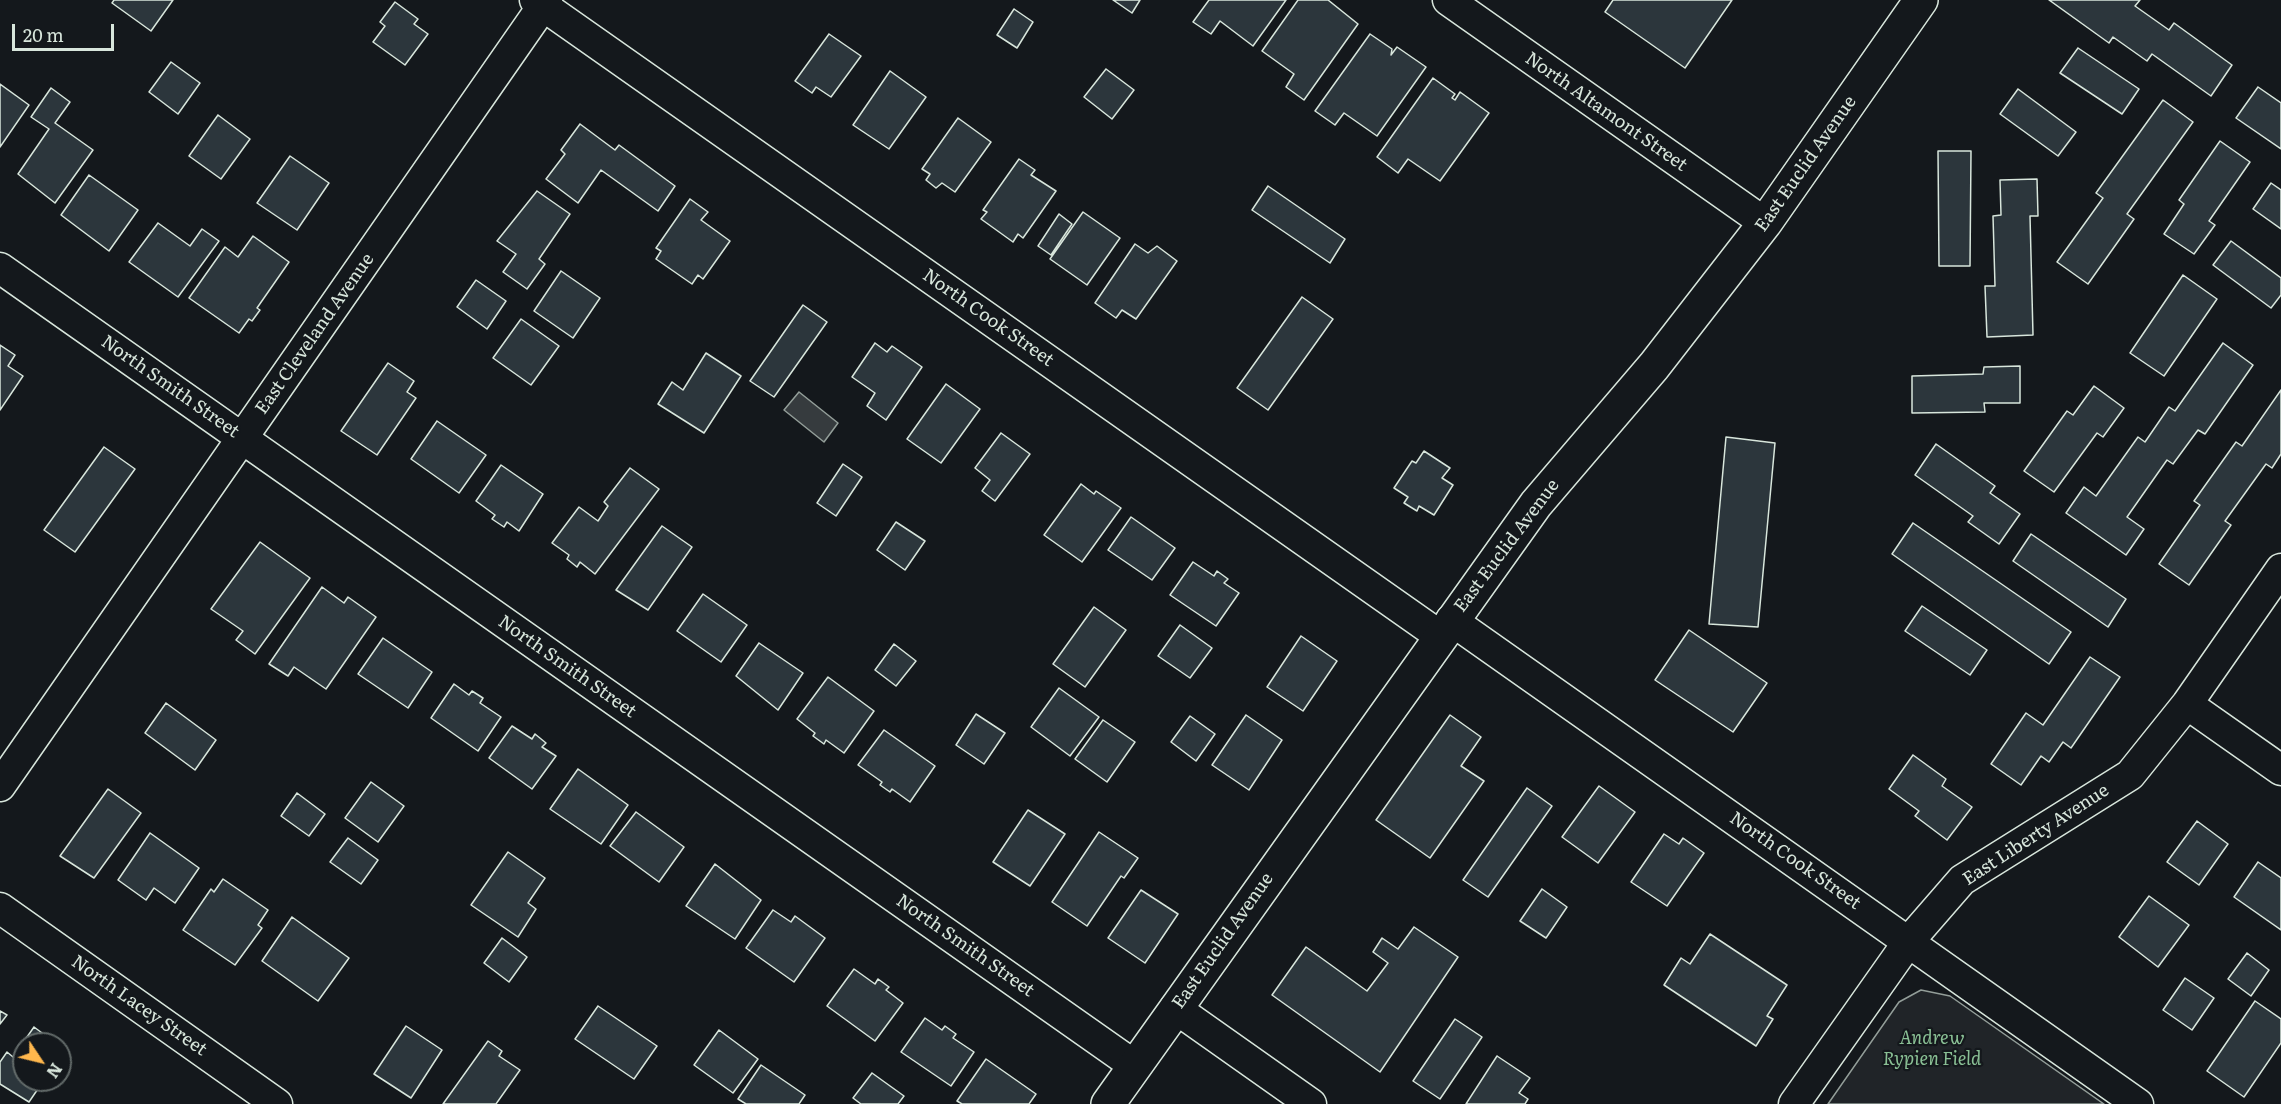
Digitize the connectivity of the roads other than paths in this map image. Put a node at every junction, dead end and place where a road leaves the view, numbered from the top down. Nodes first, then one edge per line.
1 (1448, 0) edge
2 (1921, 0) edge
3 (542, 2) edge
4 (1765, 223) junction
5 (0, 268) edge
6 (243, 438) junction
7 (2281, 569) edge
8 (1445, 628) junction
9 (2187, 704) junction
10 (2281, 770) edge
11 (0, 786) edge
12 (0, 908) edge
13 (1909, 941) junction
14 (1175, 1008) junction
15 (1135, 1066) junction
16 (277, 1104) edge
17 (1108, 1104) edge
18 (1311, 1104) edge
19 (1794, 1104) edge
20 (2138, 1104) edge

1 - 4 street, North Altamont Street
2 - 4 main road, East Euclid Avenue
3 - 6 street, East Cleveland Avenue
3 - 8 street, North Cook Street
4 - 8 main road, East Euclid Avenue
5 - 6 street, North Smith Street
6 - 11 street, East Cleveland Avenue
6 - 15 street, North Smith Street
7 - 9 street, East Liberty Avenue
8 - 13 street, North Cook Street
8 - 14 main road, East Euclid Avenue
9 - 10 street
9 - 13 street, East Liberty Avenue
12 - 16 street, North Lacey Street
13 - 19 street, East Liberty Avenue
13 - 20 street, North Cook Street
14 - 15 main road, East Euclid Avenue
14 - 18 street
15 - 17 main road, East Euclid Avenue

